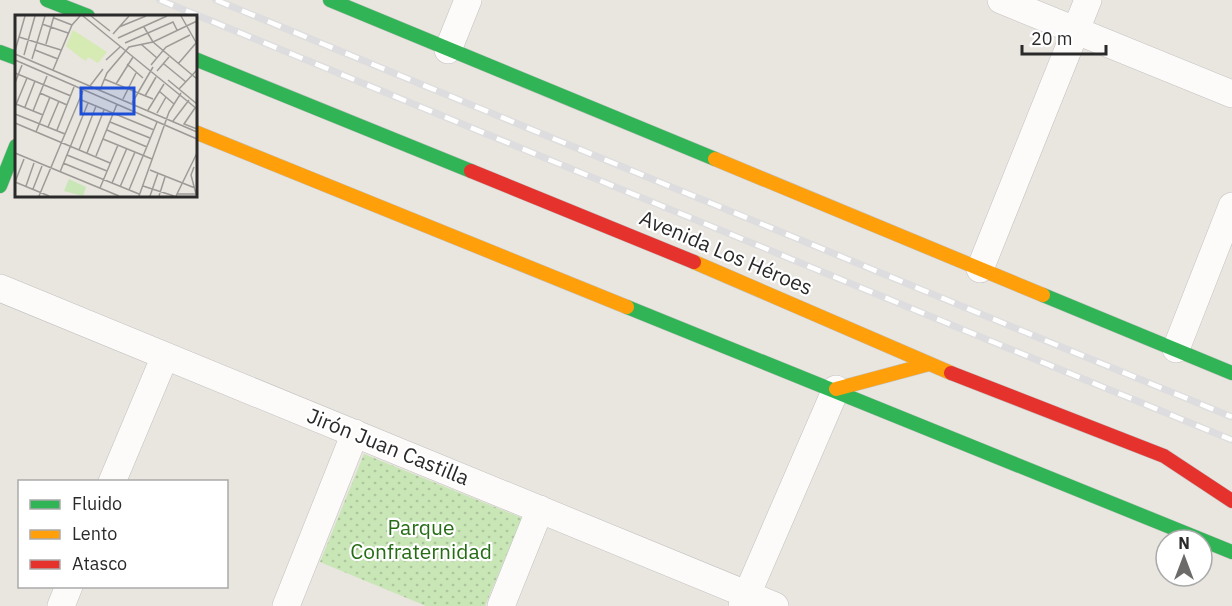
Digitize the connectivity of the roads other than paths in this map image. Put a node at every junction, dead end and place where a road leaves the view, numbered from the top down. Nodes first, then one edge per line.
1 (47, 0) edge
2 (330, 0) edge
3 (468, 0) edge
4 (1001, 0) edge
5 (1088, 0) edge
6 (85, 15) edge
7 (1076, 31) junction
8 (448, 50) junction
9 (0, 52) edge
10 (15, 58) edge
11 (196, 59) edge
12 (1232, 94) edge
13 (196, 132) edge
14 (15, 148) edge
15 (0, 186) edge
16 (1232, 206) edge
17 (980, 269) junction
18 (0, 288) edge
19 (1176, 349) junction
20 (165, 356) junction
21 (929, 364) junction
22 (1232, 373) edge
23 (836, 389) junction
24 (355, 433) junction
25 (1164, 456) junction
26 (1209, 470) dead end
27 (113, 480) edge
28 (1232, 501) edge
29 (540, 509) junction
30 (1232, 552) edge
31 (68, 588) edge
32 (745, 600) edge
33 (61, 606) edge
34 (286, 606) edge
35 (501, 606) edge
36 (775, 606) edge

1 - 6 main road
2 - 8 main road
3 - 8 street
4 - 7 street
5 - 7 street
7 - 12 street
7 - 17 street
8 - 17 main road
9 - 10 main road
11 - 21 main road, Avenida Los Héroes
13 - 23 main road
14 - 15 main road
16 - 19 street
17 - 19 main road
18 - 20 street, Jirón Juan Castilla
19 - 22 main road
20 - 24 street, Jirón Juan Castilla
20 - 27 street
21 - 23 main road
21 - 25 main road, Avenida Los Héroes
23 - 30 main road
23 - 32 street
24 - 29 street, Jirón Juan Castilla
24 - 34 street
25 - 26 main road
25 - 28 main road, Avenida Los Héroes
29 - 32 street, Jirón Juan Castilla
29 - 35 street
31 - 33 street
32 - 36 street, Jirón Juan Castilla

